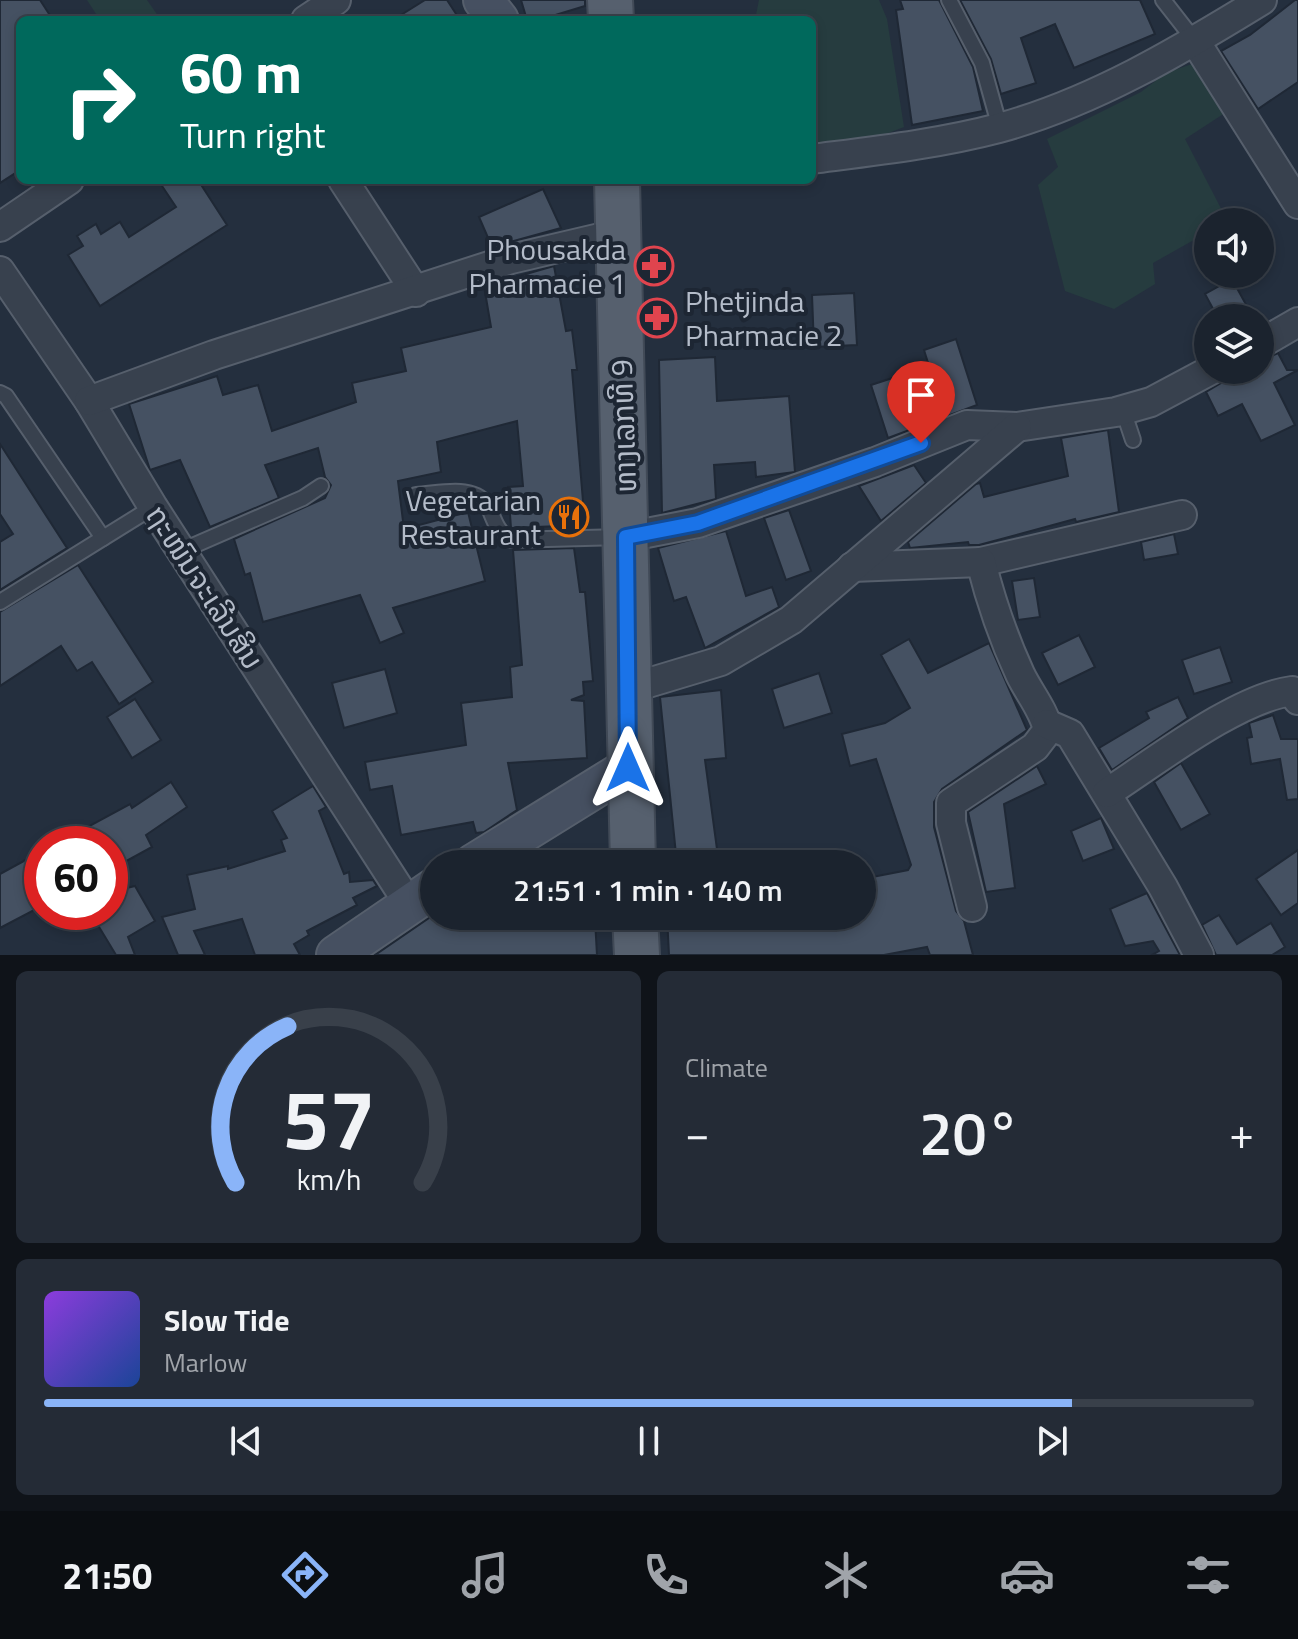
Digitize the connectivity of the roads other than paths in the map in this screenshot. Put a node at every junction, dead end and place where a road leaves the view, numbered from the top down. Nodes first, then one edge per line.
1 (336, 0) edge
2 (483, 0) edge
3 (949, 0) edge
4 (1163, 0) edge
5 (1262, 0) edge
6 (312, 16) edge
7 (496, 16) edge
8 (1195, 41) junction
9 (1000, 128) junction
10 (816, 158) edge
11 (63, 184) edge
12 (346, 184) edge
13 (617, 184) edge
14 (1298, 204) edge
15 (0, 227) edge
16 (617, 234) junction
17 (0, 271) edge
18 (416, 292) junction
19 (1296, 330) edge
20 (1274, 339) edge
21 (1194, 379) edge
22 (0, 393) edge
23 (89, 401) junction
24 (1123, 410) junction
25 (1017, 427) junction
26 (1133, 440) dead end
27 (321, 486) dead end
28 (416, 495) dead end
29 (153, 507) junction
30 (1182, 515) dead end
31 (626, 537) junction
32 (103, 538) junction
33 (181, 551) junction
34 (981, 562) junction
35 (852, 567) junction
36 (0, 602) edge
37 (628, 689) junction
38 (1298, 700) edge
39 (1047, 724) junction
40 (628, 768) junction
41 (1107, 793) junction
42 (496, 850) edge
43 (632, 850) edge
44 (420, 893) edge
45 (420, 897) edge
46 (972, 907) dead end
47 (636, 930) edge
48 (336, 955) edge
49 (637, 955) edge
50 (1199, 955) edge

1 - 6 street
2 - 7 street
3 - 9 lane
4 - 8 lane
5 - 8 street
8 - 9 street
8 - 14 street
9 - 10 street
11 - 15 street
12 - 18 street
13 - 16 main road, ທາງເລກທີ 9
16 - 18 street
16 - 31 main road, ທາງເລກທີ 9
17 - 23 street, ຖະໜົນຈະເລີນສິນ
18 - 23 street
19 - 20 street
21 - 24 street
22 - 32 lane
23 - 29 street, ຖະໜົນຈະເລີນສິນ
24 - 25 street
24 - 26 lane
25 - 31 street
25 - 35 street
27 - 33 lane
28 - 31 lane
29 - 32 lane
29 - 33 street, ຖະໜົນຈະເລີນສິນ
30 - 34 street
31 - 37 main road, ທາງເລກທີ 9
32 - 36 lane
33 - 44 street, ຖະໜົນຈະເລີນສິນ
34 - 35 street
34 - 39 street
35 - 37 street
37 - 40 main road, ທາງເລກທີ 9
38 - 41 street
39 - 41 street
39 - 46 street
40 - 42 street
40 - 43 main road, ທາງເລກທີ 9
41 - 50 street
45 - 48 street
47 - 49 main road

